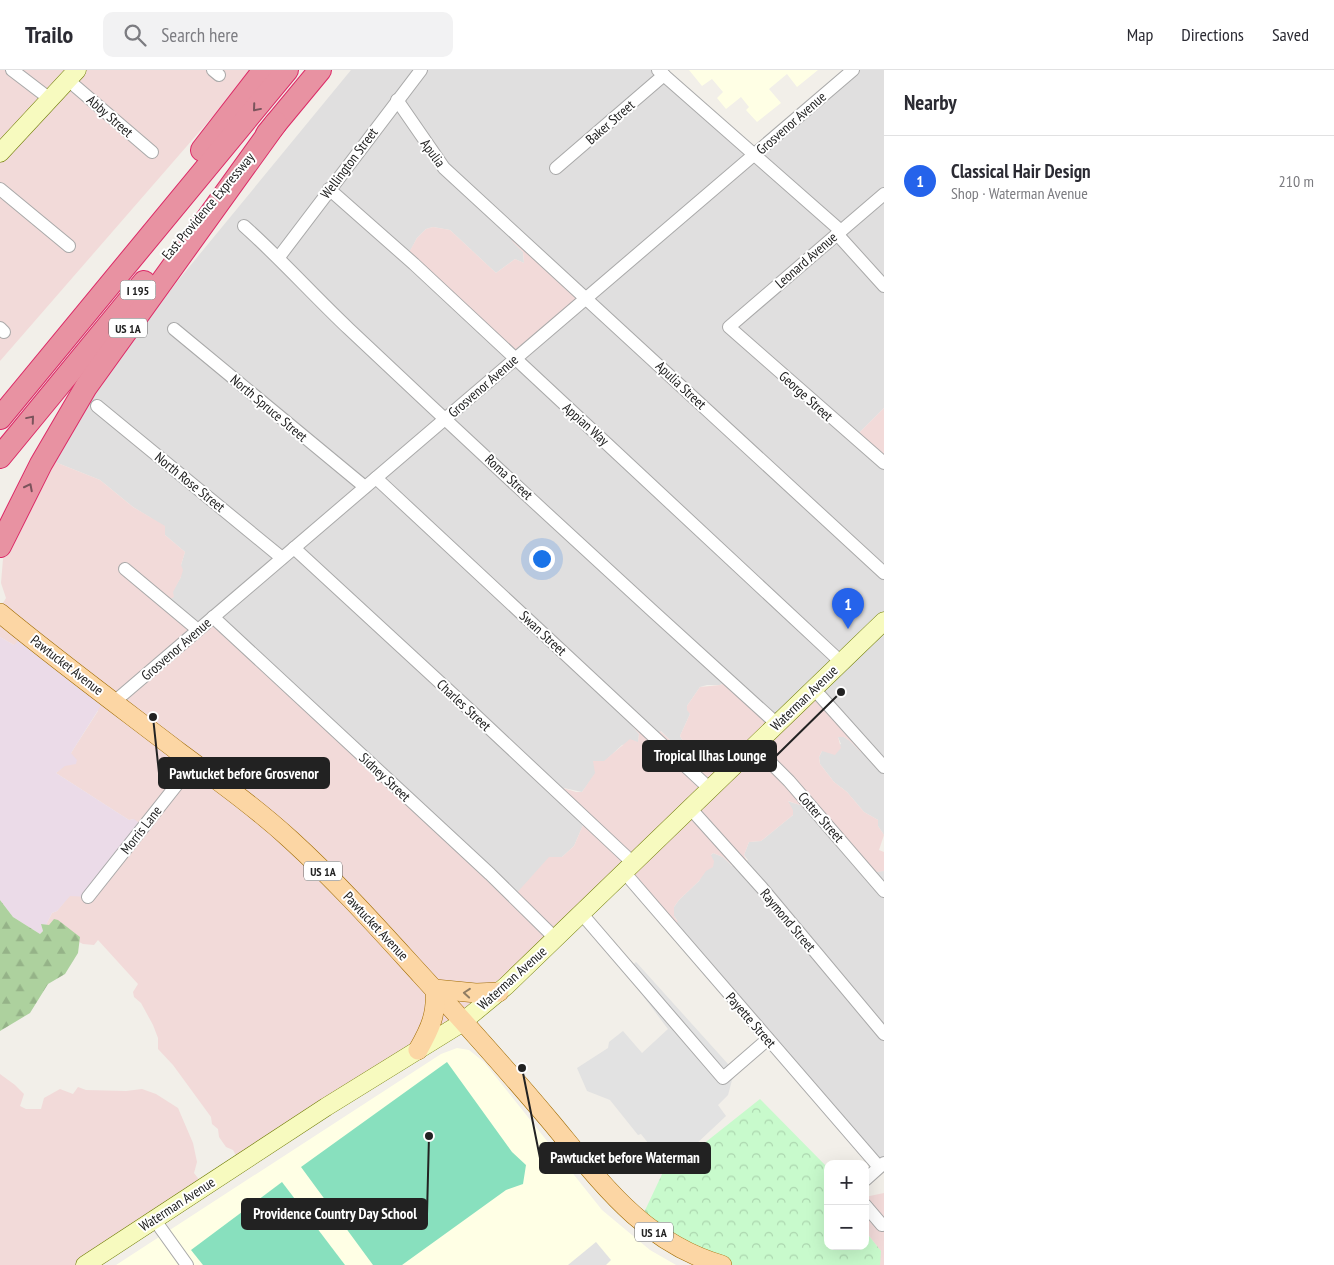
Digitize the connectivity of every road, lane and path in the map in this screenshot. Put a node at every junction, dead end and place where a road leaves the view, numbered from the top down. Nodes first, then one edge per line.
1 (12, 70) edge
2 (264, 70) edge
3 (287, 70) edge
4 (320, 70) edge
5 (421, 70) edge
6 (849, 71) edge
7 (661, 73) edge
8 (72, 75) edge
9 (50, 99) junction
10 (397, 100) junction
11 (276, 123) junction
12 (152, 152) dead end
13 (0, 153) edge
14 (754, 155) junction
15 (556, 168) dead end
16 (329, 189) junction
17 (0, 190) edge
18 (884, 194) edge
19 (476, 198) joint
20 (244, 226) dead end
21 (839, 233) junction
22 (69, 246) dead end
23 (279, 257) junction
24 (884, 286) edge
25 (586, 298) junction
26 (728, 326) joint
27 (174, 329) dead end
28 (515, 359) junction
29 (22, 391) junction
30 (97, 406) dead end
31 (0, 418) edge
32 (446, 418) junction
33 (0, 457) edge
34 (884, 463) edge
35 (376, 478) junction
36 (365, 487) junction
37 (6, 531) edge
38 (0, 546) edge
39 (294, 548) junction
40 (282, 558) junction
41 (125, 569) dead end
42 (884, 573) edge
43 (0, 613) edge
44 (213, 617) junction
45 (884, 621) edge
46 (198, 630) junction
47 (841, 662) junction
48 (814, 689) junction
49 (114, 702) junction
50 (777, 724) junction
51 (754, 746) junction
52 (194, 763) junction
53 (884, 767) edge
54 (710, 789) junction
55 (690, 808) junction
56 (628, 868) junction
57 (884, 891) edge
58 (88, 897) dead end
59 (581, 913) junction
60 (555, 938) junction
61 (435, 990) junction
62 (499, 992) junction
63 (463, 1021) junction
64 (884, 1034) edge
65 (768, 1039) junction
66 (418, 1050) junction
67 (881, 1165) edge
68 (869, 1176) edge
69 (869, 1210) edge
70 (154, 1219) junction
71 (882, 1225) dead end
72 (85, 1265) edge
73 (187, 1265) edge
74 (722, 1265) edge

1 - 9 street
2 - 29 highway
3 -> 29 highway, East Providence Expressway / I 195
4 - 11 highway, East Providence Expressway / I 195
5 - 10 street, Wellington Street
6 - 14 street, Grosvenor Avenue
7 - 14 street
7 - 15 street, Baker Street
8 - 9 main road
8 - 12 street, Abby Street
9 - 13 main road
10 - 16 street, Wellington Street
10 - 19 street, Apulia
33 -> 11 highway, East Providence Expressway / I 195
37 -> 11 highway, US 1A
14 - 21 street
14 - 25 street, Grosvenor Avenue
16 - 23 street, Wellington Street
16 - 28 street, Appian Way
17 - 22 street
18 - 21 street, Leonard Avenue
19 - 25 street, Apulia Street
20 - 23 street, Roma Street
21 - 24 street
21 - 26 street, Leonard Avenue
23 - 32 street, Roma Street
25 - 28 street, Grosvenor Avenue
25 - 42 street, Apulia Street
26 - 34 street, George Street
27 - 36 street, North Spruce Street
28 - 32 street, Grosvenor Avenue
28 - 47 street, Appian Way
29 - 31 highway, East Providence Expressway / I 195
30 - 40 street, North Rose Street
32 - 35 street, Grosvenor Avenue
32 - 50 street, Roma Street
35 - 36 street, Grosvenor Avenue
35 - 54 street, Swan Street
36 - 39 street, Grosvenor Avenue
37 - 38 highway, US 1A
39 - 40 street, Grosvenor Avenue
39 - 56 street, Charles Street
40 - 44 street, Grosvenor Avenue
41 - 46 street
43 - 49 main road, Pawtucket Avenue / US 1A
44 - 46 street, Grosvenor Avenue
44 - 60 street, Sidney Street
45 - 47 main road, Waterman Avenue
46 - 49 street, Grosvenor Avenue
47 - 48 main road, Waterman Avenue
48 - 50 main road, Waterman Avenue
48 - 53 street
49 - 52 main road, Pawtucket Avenue / US 1A
50 - 51 main road, Waterman Avenue
51 - 54 main road, Waterman Avenue
51 - 57 street, Cotter Street
52 - 58 street, Morris Lane
52 - 61 main road, Pawtucket Avenue / US 1A
54 - 55 main road, Waterman Avenue
55 - 56 main road, Waterman Avenue
55 - 64 street, Raymond Street
56 - 59 main road, Waterman Avenue
56 - 65 street, Payette Street
59 - 60 main road, Waterman Avenue
59 - 65 street
60 - 62 main road, Waterman Avenue
62 -> 61 main road
61 - 63 main road, Pawtucket Avenue / US 1A
61 - 66 main road
62 - 63 main road, Waterman Avenue
63 - 66 main road, Waterman Avenue
63 - 74 main road, Pawtucket Avenue / US 1A
65 - 67 street, Payette Street
66 - 70 main road, Waterman Avenue
67 - 68 street
69 - 71 street
70 - 72 main road, Waterman Avenue
70 - 73 street

